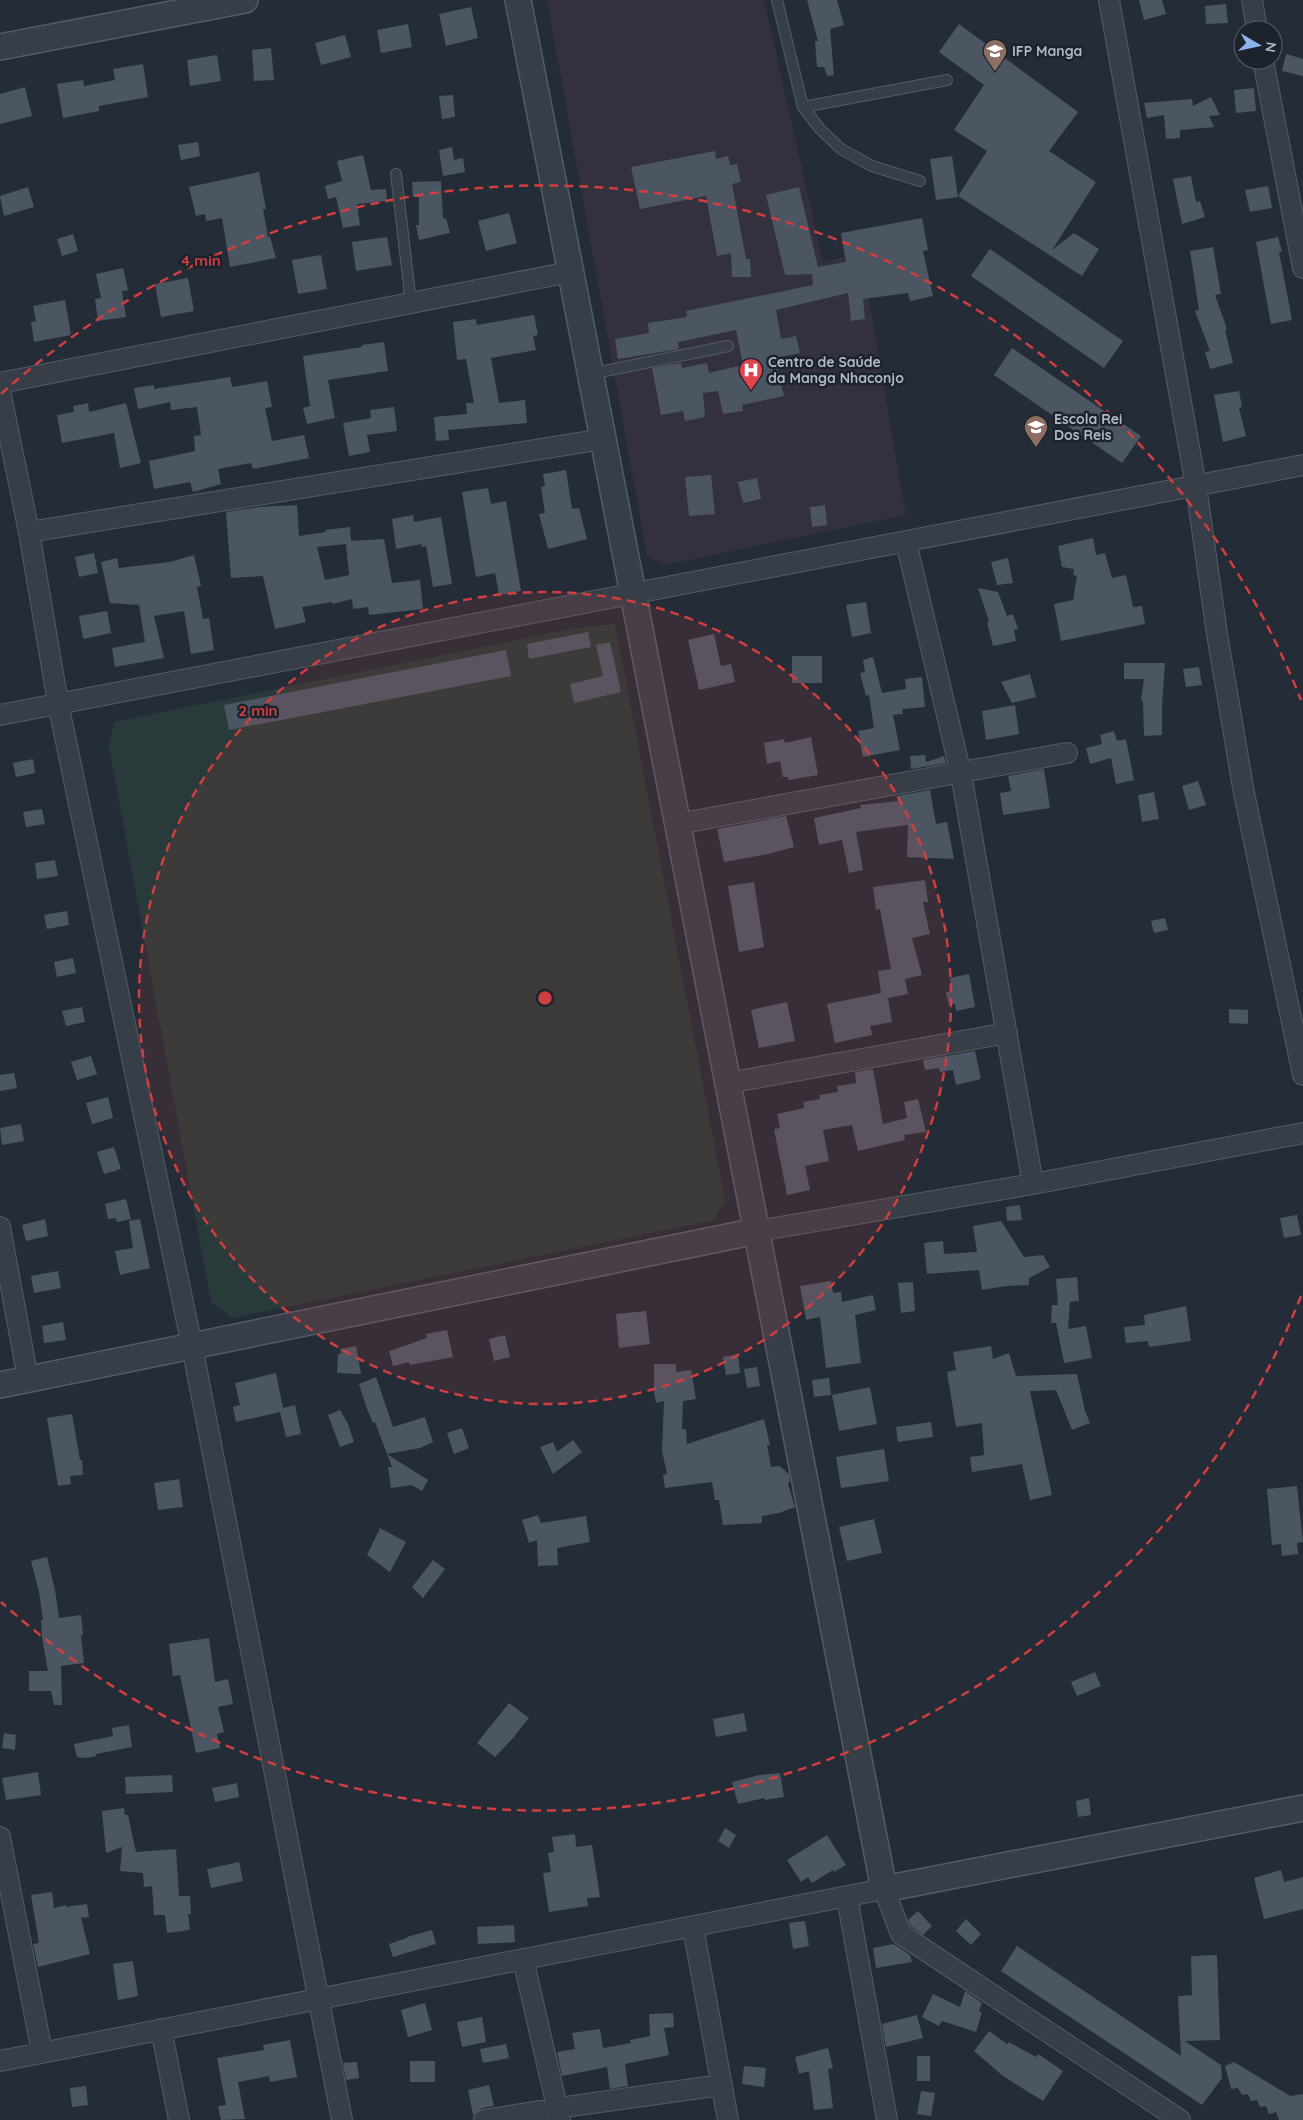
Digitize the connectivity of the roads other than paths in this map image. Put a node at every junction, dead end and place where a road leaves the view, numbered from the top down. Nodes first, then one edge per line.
1 (245, 0) edge
2 (518, 0) edge
3 (777, 0) edge
4 (1109, 0) edge
5 (1252, 0) edge
6 (1255, 20) edge
7 (0, 47) edge
8 (1265, 70) edge
9 (947, 80) dead end
10 (803, 107) junction
11 (396, 174) dead end
12 (920, 181) dead end
13 (1303, 268) edge
14 (570, 272) junction
15 (411, 302) junction
16 (728, 346) dead end
17 (590, 374) junction
18 (0, 383) edge
19 (0, 391) edge
20 (603, 439) junction
21 (1303, 466) edge
22 (1196, 486) junction
23 (29, 532) junction
24 (906, 542) junction
25 (633, 594) junction
26 (58, 703) junction
27 (0, 715) edge
28 (1066, 753) dead end
29 (961, 774) junction
30 (677, 824) junction
31 (1006, 1033) junction
32 (1303, 1075) edge
33 (728, 1083) junction
34 (1303, 1133) edge
35 (1033, 1184) junction
36 (0, 1226) edge
37 (756, 1232) junction
38 (192, 1346) junction
39 (28, 1379) junction
40 (0, 1385) edge
41 (1303, 1808) edge
42 (0, 1837) edge
43 (884, 1889) junction
44 (847, 1897) junction
45 (693, 1926) junction
46 (523, 1959) junction
47 (318, 1999) junction
48 (160, 2029) junction
49 (42, 2052) junction
50 (0, 2061) edge
51 (722, 2085) junction
52 (559, 2114) edge
53 (179, 2120) edge
54 (342, 2120) edge
55 (484, 2120) edge
56 (728, 2120) edge
57 (887, 2120) edge
58 (1180, 2120) edge

1 - 7 street
2 - 14 street
3 - 10 lane
4 - 22 street
5 - 6 street
8 - 13 street
9 - 10 lane
10 - 12 lane
11 - 15 lane
14 - 15 street
14 - 17 street
15 - 18 street
16 - 17 lane
17 - 20 street
19 - 23 street
20 - 23 street
20 - 25 street
21 - 22 street
22 - 24 street
22 - 32 street
23 - 26 street
24 - 25 street
24 - 29 street
25 - 26 street
25 - 30 street
26 - 27 street
26 - 38 street
28 - 29 street
29 - 30 street
29 - 31 street
30 - 33 street
31 - 33 street
31 - 35 street
33 - 37 street
34 - 35 street
35 - 37 street
36 - 39 street
37 - 38 street
37 - 43 street
38 - 39 street
38 - 47 street
39 - 40 street
41 - 43 street
42 - 49 street
43 - 44 street
43 - 58 street
44 - 45 street
44 - 57 street
45 - 46 street
45 - 51 street
46 - 47 street
46 - 52 street
47 - 48 street
47 - 54 street
48 - 49 street
48 - 53 street
49 - 50 street
51 - 52 street
51 - 56 street
52 - 55 street

